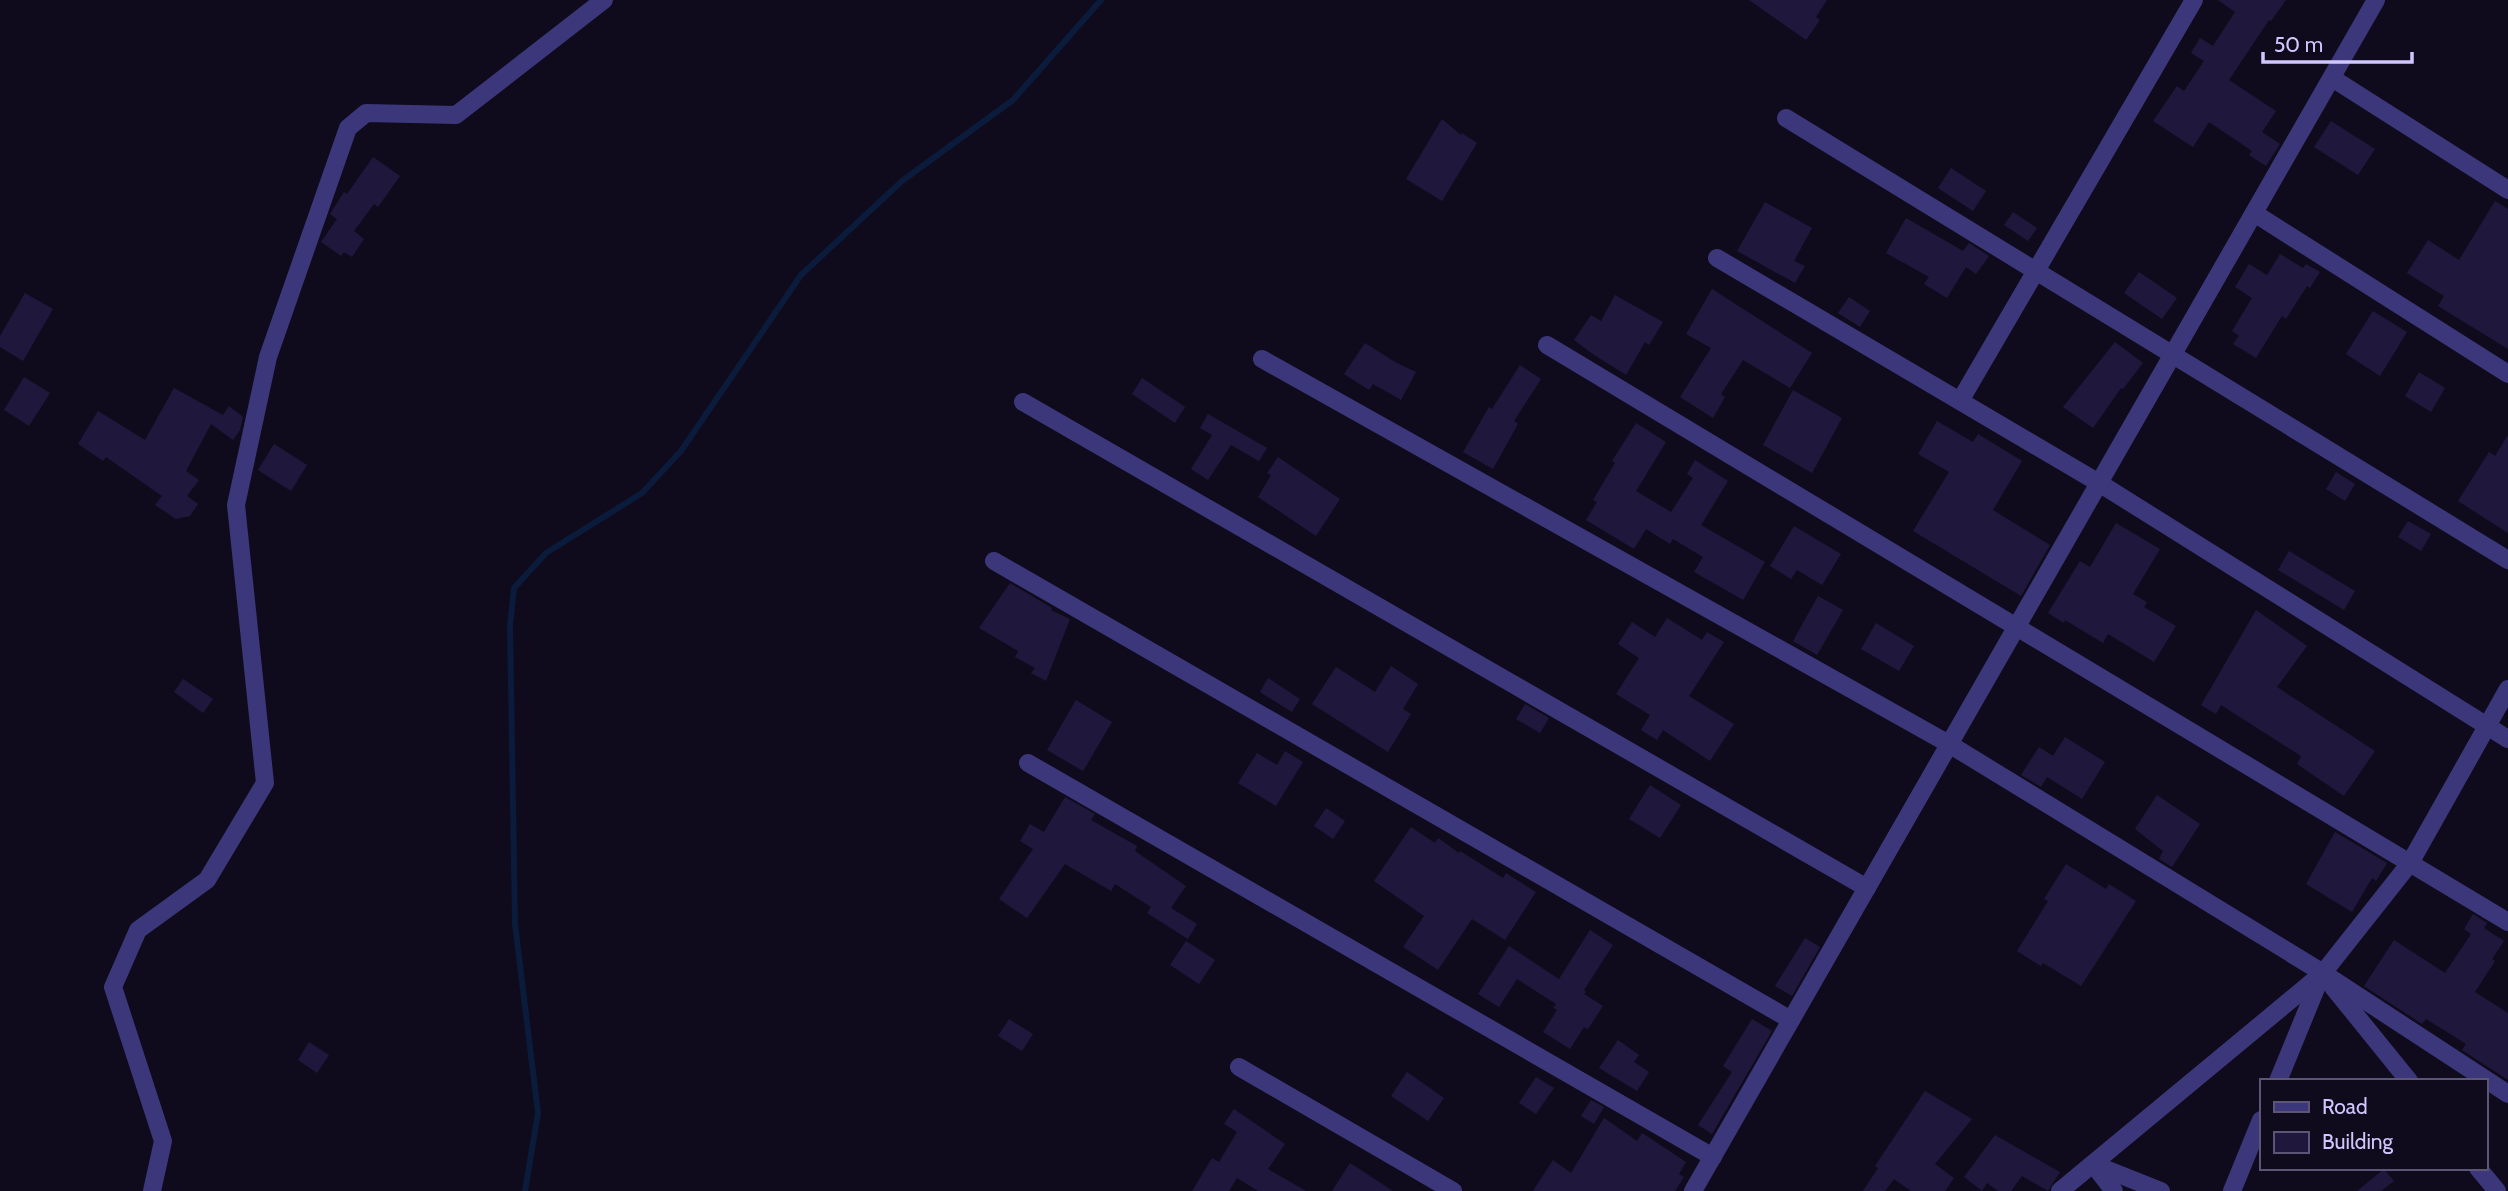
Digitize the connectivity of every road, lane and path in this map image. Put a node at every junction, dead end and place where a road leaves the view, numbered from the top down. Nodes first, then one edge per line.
1 (604, 0) edge
2 (2194, 0) edge
3 (2376, 0) edge
4 (2332, 78) junction
5 (1786, 118) dead end
6 (2508, 190) edge
7 (2254, 213) junction
8 (1717, 258) dead end
9 (2036, 271) junction
10 (1547, 345) dead end
11 (2173, 355) junction
12 (1262, 359) dead end
13 (2508, 374) edge
14 (1960, 401) junction
15 (1023, 402) dead end
16 (2099, 483) junction
17 (994, 561) dead end
18 (2508, 561) edge
19 (2017, 627) junction
20 (2508, 690) edge
21 (2487, 726) junction
22 (2508, 739) edge
23 (1949, 744) junction
24 (1028, 763) dead end
25 (2410, 863) junction
26 (1867, 888) junction
27 (2508, 922) edge
28 (2323, 973) junction
29 (1791, 1020) junction
30 (1238, 1067) dead end
31 (2279, 1079) edge
32 (2407, 1079) edge
33 (2485, 1079) edge
34 (2487, 1080) edge
35 (2508, 1094) edge
36 (2260, 1122) edge
37 (1713, 1157) junction
38 (2093, 1164) junction
39 (2480, 1170) edge
40 (152, 1191) edge
41 (1453, 1191) edge
42 (1693, 1191) edge
43 (2060, 1191) edge
44 (2114, 1191) edge
45 (2161, 1191) edge
46 (2232, 1191) edge
47 (2497, 1191) edge

1 - 40 street
2 - 9 street
3 - 4 street
4 - 6 street
4 - 7 street
5 - 9 street
7 - 11 street
7 - 13 street
8 - 14 street
9 - 11 street
9 - 14 street
10 - 19 street
11 - 16 street
11 - 18 street
12 - 23 street
14 - 16 street
15 - 26 street
16 - 19 street
16 - 21 street
17 - 29 street
19 - 23 street
19 - 25 street
20 - 21 street
21 - 22 street
21 - 25 street
23 - 26 street
23 - 28 street
24 - 37 street
25 - 27 street
25 - 28 street
26 - 29 street
28 - 31 street
28 - 32 street
28 - 33 street
28 - 38 street
29 - 37 street
30 - 41 street
34 - 35 street
36 - 46 street
37 - 42 street
38 - 43 street
38 - 44 street
38 - 45 street
39 - 47 street

